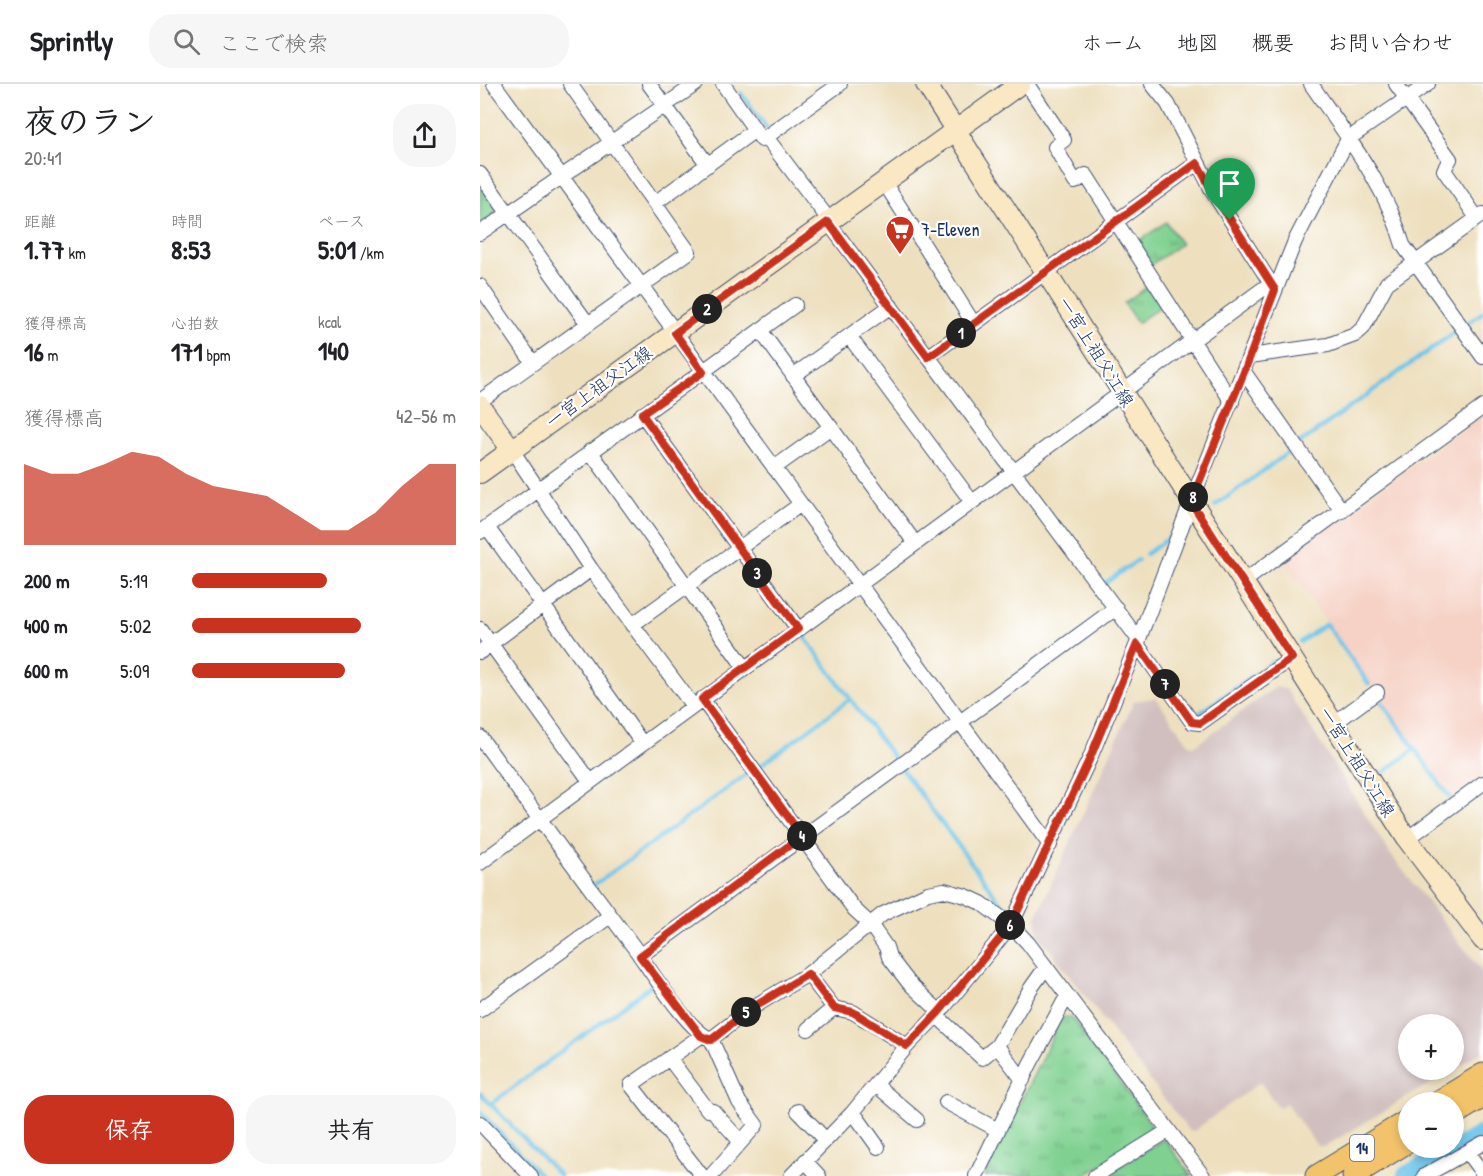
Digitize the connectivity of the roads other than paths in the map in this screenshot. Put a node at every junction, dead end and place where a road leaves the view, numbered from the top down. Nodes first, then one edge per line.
1 (494, 84) edge
2 (570, 84) edge
3 (649, 84) edge
4 (696, 84) edge
5 (723, 84) edge
6 (840, 84) edge
7 (926, 84) edge
8 (1020, 84) edge
9 (1027, 84) edge
10 (1152, 84) edge
11 (1311, 84) edge
12 (1396, 84) edge
13 (1428, 84) edge
14 (1406, 99) junction
15 (664, 106) junction
16 (956, 130) junction
17 (761, 133) junction
18 (1348, 139) junction
19 (612, 142) junction
20 (1197, 163) junction
21 (708, 165) junction
22 (480, 174) edge
23 (560, 178) junction
24 (884, 182) junction
25 (656, 203) junction
26 (509, 213) junction
27 (1480, 216) edge
28 (1116, 221) junction
29 (829, 222) junction
30 (480, 233) edge
31 (1415, 263) junction
32 (1046, 271) junction
33 (480, 286) edge
34 (640, 286) junction
35 (1273, 286) junction
36 (795, 305) dead end
37 (891, 306) junction
38 (588, 324) junction
39 (974, 324) junction
40 (760, 330) junction
41 (675, 333) junction
42 (849, 336) junction
43 (1192, 341) junction
44 (1250, 356) junction
45 (928, 357) junction
46 (1483, 357) edge
47 (533, 363) junction
48 (703, 372) junction
49 (1244, 372) junction
50 (793, 376) junction
51 (1122, 393) junction
52 (480, 401) edge
53 (1232, 402) junction
54 (480, 405) edge
55 (1483, 407) edge
56 (642, 414) junction
57 (831, 427) junction
58 (512, 450) junction
59 (590, 451) junction
60 (774, 468) junction
61 (1014, 471) junction
62 (480, 473) edge
63 (538, 490) junction
64 (972, 502) junction
65 (1191, 502) junction
66 (801, 504) junction
67 (1341, 511) junction
68 (484, 529) edge
69 (915, 543) junction
70 (740, 549) junction
71 (591, 569) junction
72 (1243, 582) junction
73 (860, 584) junction
74 (687, 587) junction
75 (543, 605) junction
76 (1116, 608) junction
77 (633, 626) junction
78 (480, 629) edge
79 (798, 629) junction
80 (1138, 642) junction
81 (486, 648) edge
82 (1292, 658) junction
83 (745, 668) junction
84 (1377, 692) dead end
85 (698, 703) junction
86 (961, 722) junction
87 (1333, 724) junction
88 (480, 736) edge
89 (642, 743) junction
90 (590, 781) junction
91 (1483, 783) edge
92 (539, 819) junction
93 (802, 836) junction
94 (1407, 839) junction
95 (1050, 845) junction
96 (480, 863) edge
97 (610, 916) junction
98 (870, 924) junction
99 (1011, 925) junction
100 (1483, 940) edge
101 (640, 956) junction
102 (1046, 967) junction
103 (808, 974) junction
104 (1066, 996) junction
105 (834, 1008) junction
106 (480, 1010) edge
107 (938, 1014) junction
108 (808, 1029) dead end
109 (706, 1038) junction
110 (907, 1046) junction
111 (997, 1046) junction
112 (669, 1058) junction
113 (1483, 1074) edge
114 (1023, 1080) junction
115 (876, 1085) junction
116 (1453, 1092) edge
117 (1483, 1097) edge
118 (946, 1101) dead end
119 (1464, 1109) edge
120 (798, 1111) dead end
121 (853, 1112) junction
122 (917, 1120) dead end
123 (480, 1123) edge
124 (1398, 1126) edge
125 (998, 1130) junction
126 (1168, 1131) junction
127 (825, 1139) junction
128 (741, 1142) junction
129 (1483, 1143) edge
130 (878, 1147) dead end
131 (1398, 1148) edge
132 (1467, 1152) junction
133 (805, 1161) junction
134 (525, 1174) edge
135 (1483, 1174) edge
136 (702, 1176) edge
137 (711, 1176) edge
138 (791, 1176) edge
139 (819, 1176) edge
140 (976, 1176) edge
141 (1095, 1176) edge
142 (1203, 1176) edge
143 (1316, 1176) edge
144 (1353, 1176) edge
145 (1424, 1176) edge

1 - 23 street
2 - 19 street
3 - 15 street
4 - 15 street
5 - 17 street
6 - 17 street
7 - 16 main road
8 - 16 main road
9 - 28 street
10 - 20 street
11 - 18 street
12 - 14 street
13 - 14 street
14 - 18 street
14 - 27 street
15 - 19 street
15 - 21 street
16 - 24 main road, 一宮上祖父江線
16 - 32 main road, 一宮上祖父江線
17 - 21 street
17 - 29 street
18 - 31 street
18 - 35 street
19 - 23 street
19 - 25 street
20 - 28 street
20 - 35 street
21 - 25 street
22 - 26 street
23 - 26 street
23 - 34 street
24 - 29 main road, 一宮上祖父江線
24 - 39 street
25 - 34 street
26 - 30 street
26 - 38 street
27 - 31 street
28 - 32 street
28 - 43 street
29 - 37 street
29 - 41 main road, 一宮上祖父江線
31 - 44 street
31 - 46 street
32 - 39 street
32 - 51 main road, 一宮上祖父江線
33 - 47 street
34 - 38 street
34 - 41 street
35 - 43 street
35 - 44 street
36 - 40 street
37 - 42 street
37 - 45 street
38 - 47 street
39 - 45 street
40 - 48 street
40 - 50 street
41 - 48 street
41 - 58 main road, 一宮上祖父江線
42 - 50 street
42 - 64 street
43 - 51 street
43 - 53 street
44 - 49 street
45 - 61 street
47 - 52 street
48 - 56 street
48 - 60 street
49 - 53 street
49 - 67 street
50 - 57 street
51 - 61 street
51 - 65 main road, 一宮上祖父江線
53 - 65 street
54 - 58 main road
55 - 67 street
56 - 59 street
56 - 70 street
57 - 60 street
57 - 69 street
58 - 62 main road, 一宮上祖父江線
58 - 63 street
59 - 63 street
59 - 74 street
60 - 66 street
61 - 64 street
61 - 76 street
63 - 68 street
63 - 71 street
64 - 69 street
65 - 72 main road, 一宮上祖父江線
65 - 80 street
66 - 70 street
66 - 73 street
67 - 72 street
68 - 75 street
69 - 73 street
70 - 74 street
70 - 79 street
71 - 75 street
71 - 77 street
72 - 82 main road, 一宮上祖父江線
73 - 79 street
73 - 86 street
74 - 77 street
74 - 83 street
75 - 81 street
75 - 89 street
76 - 80 street
76 - 86 street
77 - 85 street
78 - 81 street
79 - 83 street
80 - 82 street
80 - 95 street
81 - 90 street
82 - 87 main road, 一宮上祖父江線
83 - 85 street
84 - 87 street
85 - 89 street
85 - 93 street
86 - 93 street
86 - 95 street
87 - 94 main road, 一宮上祖父江線
88 - 92 street
89 - 90 street
90 - 92 street
91 - 94 street
92 - 96 street
92 - 97 street
93 - 98 street
93 - 101 street
94 - 100 main road, 一宮上祖父江線
95 - 99 street
97 - 101 street
97 - 106 street
98 - 99 street
98 - 103 street
98 - 107 street
99 - 102 street
99 - 107 street
101 - 109 street
102 - 104 street
102 - 111 street
103 - 105 street
103 - 109 street
104 - 114 street
104 - 126 street
105 - 108 street
105 - 110 street
107 - 110 street
107 - 111 street
109 - 112 street
109 - 128 street
110 - 115 street
111 - 114 street
112 - 128 street
112 - 136 street
113 - 116 main road
114 - 125 street
115 - 121 street
115 - 122 street
117 - 119 main road
118 - 125 street
120 - 127 street
121 - 127 street
121 - 130 street
123 - 134 street
124 - 143 main road, 14
125 - 140 street
126 - 141 street
126 - 142 street
127 - 133 street
128 - 137 street
129 - 132 street
131 - 144 main road, 14
132 - 135 street
132 - 145 street
133 - 138 street
133 - 139 street

